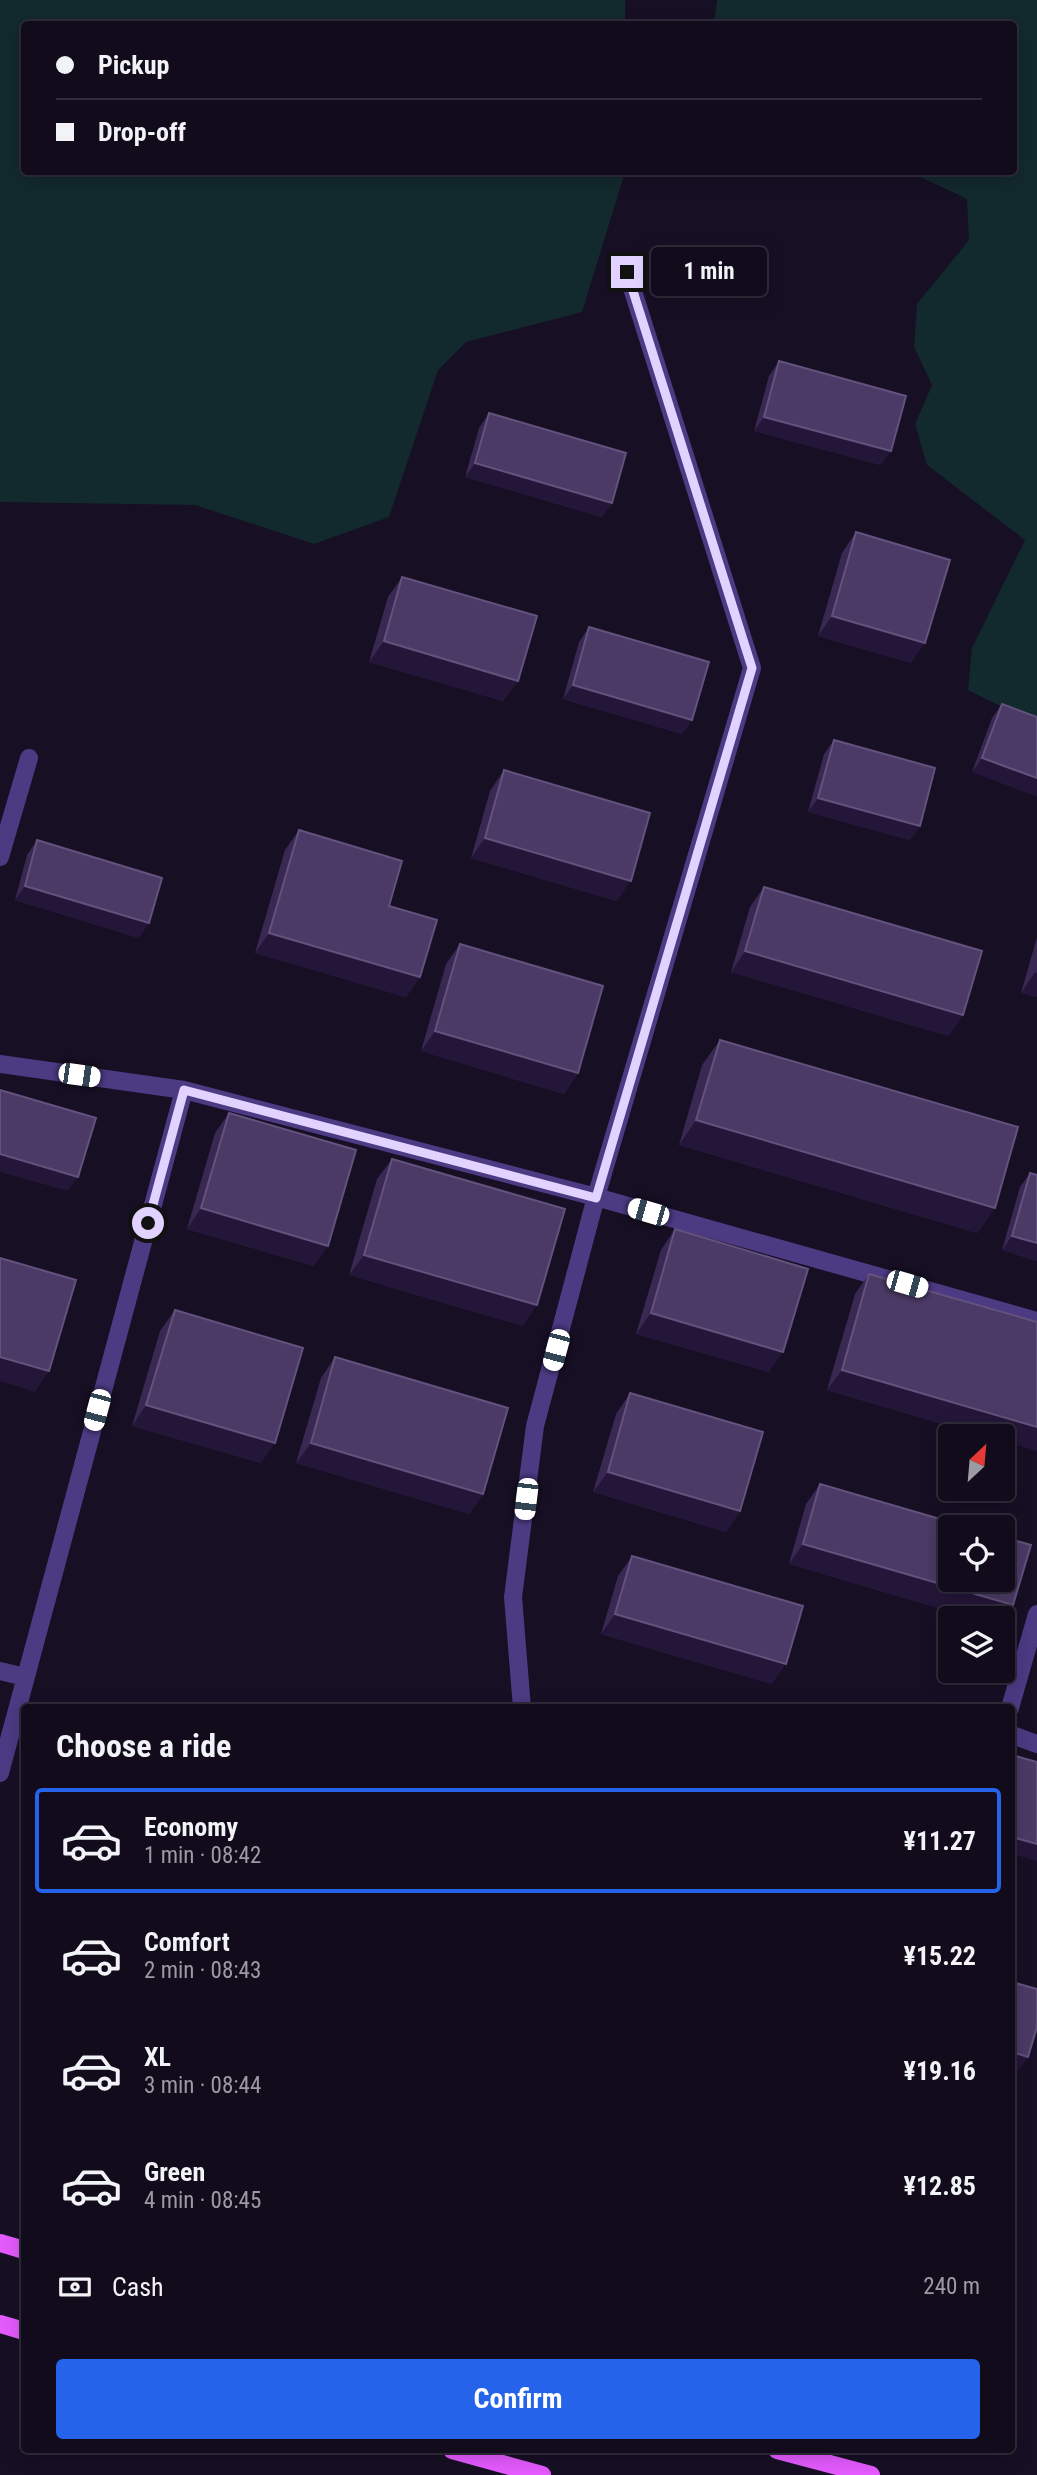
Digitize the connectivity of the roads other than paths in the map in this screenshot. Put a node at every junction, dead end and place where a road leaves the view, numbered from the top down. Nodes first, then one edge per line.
1 (627, 272) dead end
2 (29, 758) dead end
3 (0, 857) edge
4 (0, 1064) edge
5 (184, 1090) junction
6 (596, 1198) junction
7 (1037, 1321) edge
8 (1037, 1614) edge
9 (0, 1671) edge
10 (25, 1677) junction
11 (27, 1704) edge
12 (522, 1704) edge
13 (1011, 1704) edge
14 (21, 1721) edge
15 (1015, 1736) edge
16 (1037, 1744) edge
17 (0, 1773) edge
18 (0, 2243) edge
19 (21, 2249) edge
20 (0, 2324) edge
21 (21, 2330) edge
22 (463, 2453) edge
23 (788, 2453) edge
24 (542, 2475) edge
25 (871, 2475) edge

1 - 6 lane
2 - 3 lane
4 - 5 lane
5 - 6 lane
5 - 10 lane
6 - 7 lane
6 - 12 lane
8 - 13 lane
9 - 10 lane
10 - 11 lane
14 - 17 lane
15 - 16 lane
18 - 19 main road
20 - 21 main road
22 - 24 main road
23 - 25 main road

